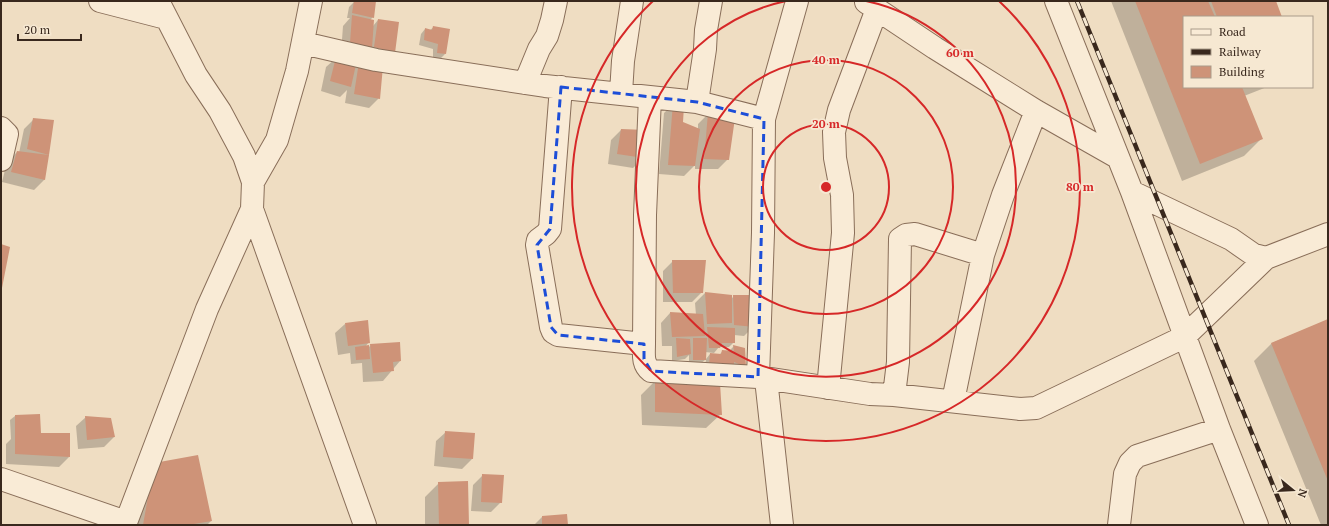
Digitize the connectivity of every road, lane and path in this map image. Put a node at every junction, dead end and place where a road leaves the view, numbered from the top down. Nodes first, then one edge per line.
1 (100, 1) edge
2 (311, 1) edge
3 (556, 1) edge
4 (632, 1) edge
5 (712, 1) edge
6 (797, 1) edge
7 (1056, 1) edge
8 (871, 5) edge
9 (162, 9) edge
10 (303, 43) junction
11 (525, 83) junction
12 (561, 87) junction
13 (621, 93) junction
14 (650, 97) junction
15 (697, 102) junction
16 (1036, 111) junction
17 (764, 119) junction
18 (1, 128) edge
19 (1117, 157) junction
20 (1, 160) edge
21 (253, 182) junction
22 (1132, 192) junction
23 (252, 209) junction
24 (1328, 234) edge
25 (983, 256) junction
26 (1266, 258) junction
27 (1184, 337) junction
28 (644, 344) junction
29 (762, 378) junction
30 (828, 388) junction
31 (894, 395) junction
32 (952, 401) junction
33 (1219, 429) junction
34 (1, 479) edge
35 (126, 524) edge
36 (365, 525) edge
37 (782, 525) edge
38 (1118, 525) edge
39 (1257, 525) edge

1 - 9 street
2 - 10 street
3 - 11 street
4 - 13 street
5 - 15 street
6 - 17 street
7 - 19 street
8 - 16 street
8 - 30 street
9 - 21 street
10 - 11 street
10 - 21 street
11 - 12 street
12 - 13 street
12 - 28 street
13 - 14 street
14 - 15 street
14 - 28 street
15 - 17 street
16 - 19 street
16 - 25 street
17 - 29 street
18 - 20 street
19 - 22 street
21 - 23 street
22 - 26 street
22 - 27 street
23 - 35 street
23 - 36 street
24 - 26 street
25 - 31 street
25 - 32 street
26 - 27 street
27 - 32 street
27 - 33 street
28 - 29 street
29 - 30 street
29 - 37 street
30 - 31 street
31 - 32 street
33 - 38 street
33 - 39 street
34 - 35 street

